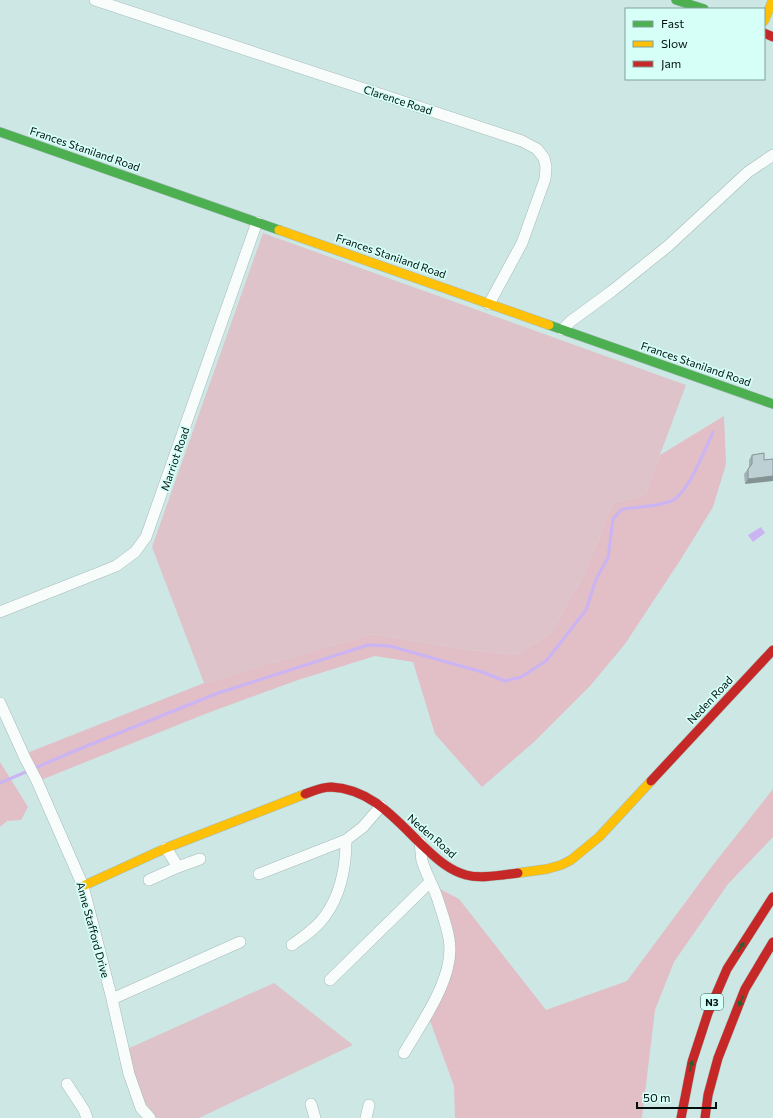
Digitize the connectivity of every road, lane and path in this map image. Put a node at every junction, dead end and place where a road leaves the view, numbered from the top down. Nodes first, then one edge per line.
1 (95, 0) edge
2 (676, 0) edge
3 (768, 5) edge
4 (701, 8) edge
5 (765, 16) edge
6 (0, 132) edge
7 (773, 155) edge
8 (257, 222) junction
9 (489, 304) junction
10 (562, 330) junction
11 (773, 404) edge
12 (0, 612) edge
13 (773, 650) edge
14 (0, 703) edge
15 (381, 806) junction
16 (346, 840) junction
17 (420, 842) junction
18 (166, 848) junction
19 (200, 860) dead end
20 (178, 867) junction
21 (259, 874) dead end
22 (149, 880) dead end
23 (430, 882) junction
24 (83, 886) junction
25 (773, 898) edge
26 (240, 942) dead end
27 (773, 942) edge
28 (292, 945) dead end
29 (330, 980) dead end
30 (112, 999) junction
31 (404, 1053) dead end
32 (68, 1084) dead end
33 (310, 1104) dead end
34 (369, 1104) dead end
35 (312, 1117) edge
36 (87, 1118) edge
37 (150, 1118) edge
38 (366, 1118) edge
39 (681, 1118) edge
40 (705, 1118) edge

1 - 9 street, Clarence Road
2 - 4 main road
3 - 5 main road
6 - 8 main road, Frances Staniland Road
7 - 10 street
8 - 9 main road, Frances Staniland Road
8 - 12 street, Marriot Road
9 - 10 main road, Frances Staniland Road
10 - 11 main road, Frances Staniland Road
13 - 17 main road, Neden Road
14 - 24 street, Anne Stafford Drive
15 - 16 street
15 - 17 main road, Neden Road
15 - 18 main road, Neden Road
16 - 21 street
16 - 28 street
17 - 23 street
18 - 20 street
18 - 24 main road, Neden Road
19 - 20 street
20 - 22 street
23 - 29 street
23 - 31 street
24 - 30 street, Anne Stafford Drive
39 -> 25 main road, N3
26 - 30 street
27 -> 40 main road, N3
30 - 37 street, Anne Stafford Drive
32 - 36 street
33 - 35 street
34 - 38 street

